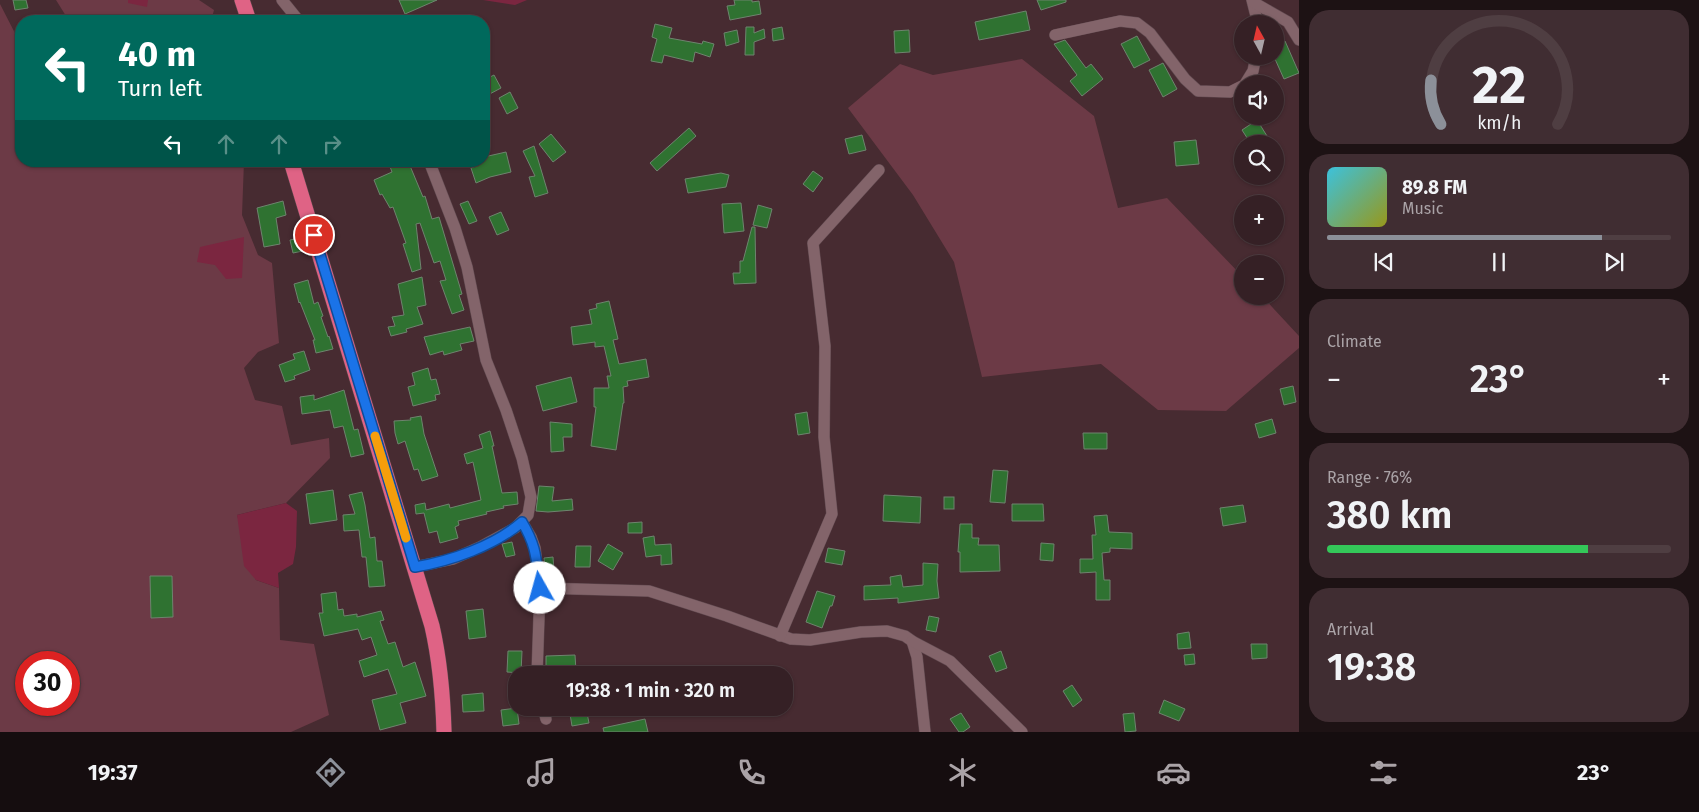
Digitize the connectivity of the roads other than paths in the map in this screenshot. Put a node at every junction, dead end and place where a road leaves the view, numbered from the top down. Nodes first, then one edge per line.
1 (242, 0) edge
2 (282, 0) edge
3 (1252, 1) edge
4 (247, 15) edge
5 (294, 15) edge
6 (1256, 15) edge
7 (1055, 35) dead end
8 (1299, 40) edge
9 (1234, 90) edge
10 (293, 167) edge
11 (431, 167) edge
12 (879, 170) dead end
13 (522, 522) junction
14 (415, 567) junction
15 (540, 588) junction
16 (780, 636) junction
17 (912, 641) junction
18 (536, 666) edge
19 (545, 716) edge
20 (546, 719) dead end
21 (444, 732) edge
22 (925, 732) edge
23 (1022, 732) edge

1 - 4 highway
2 - 5 street
3 - 6 street
3 - 8 street
7 - 9 street
10 - 14 highway
11 - 13 street
12 - 16 street
13 - 14 street
13 - 15 street
14 - 21 highway
15 - 16 street
15 - 18 street
16 - 17 street
17 - 22 street
17 - 23 street
19 - 20 street

